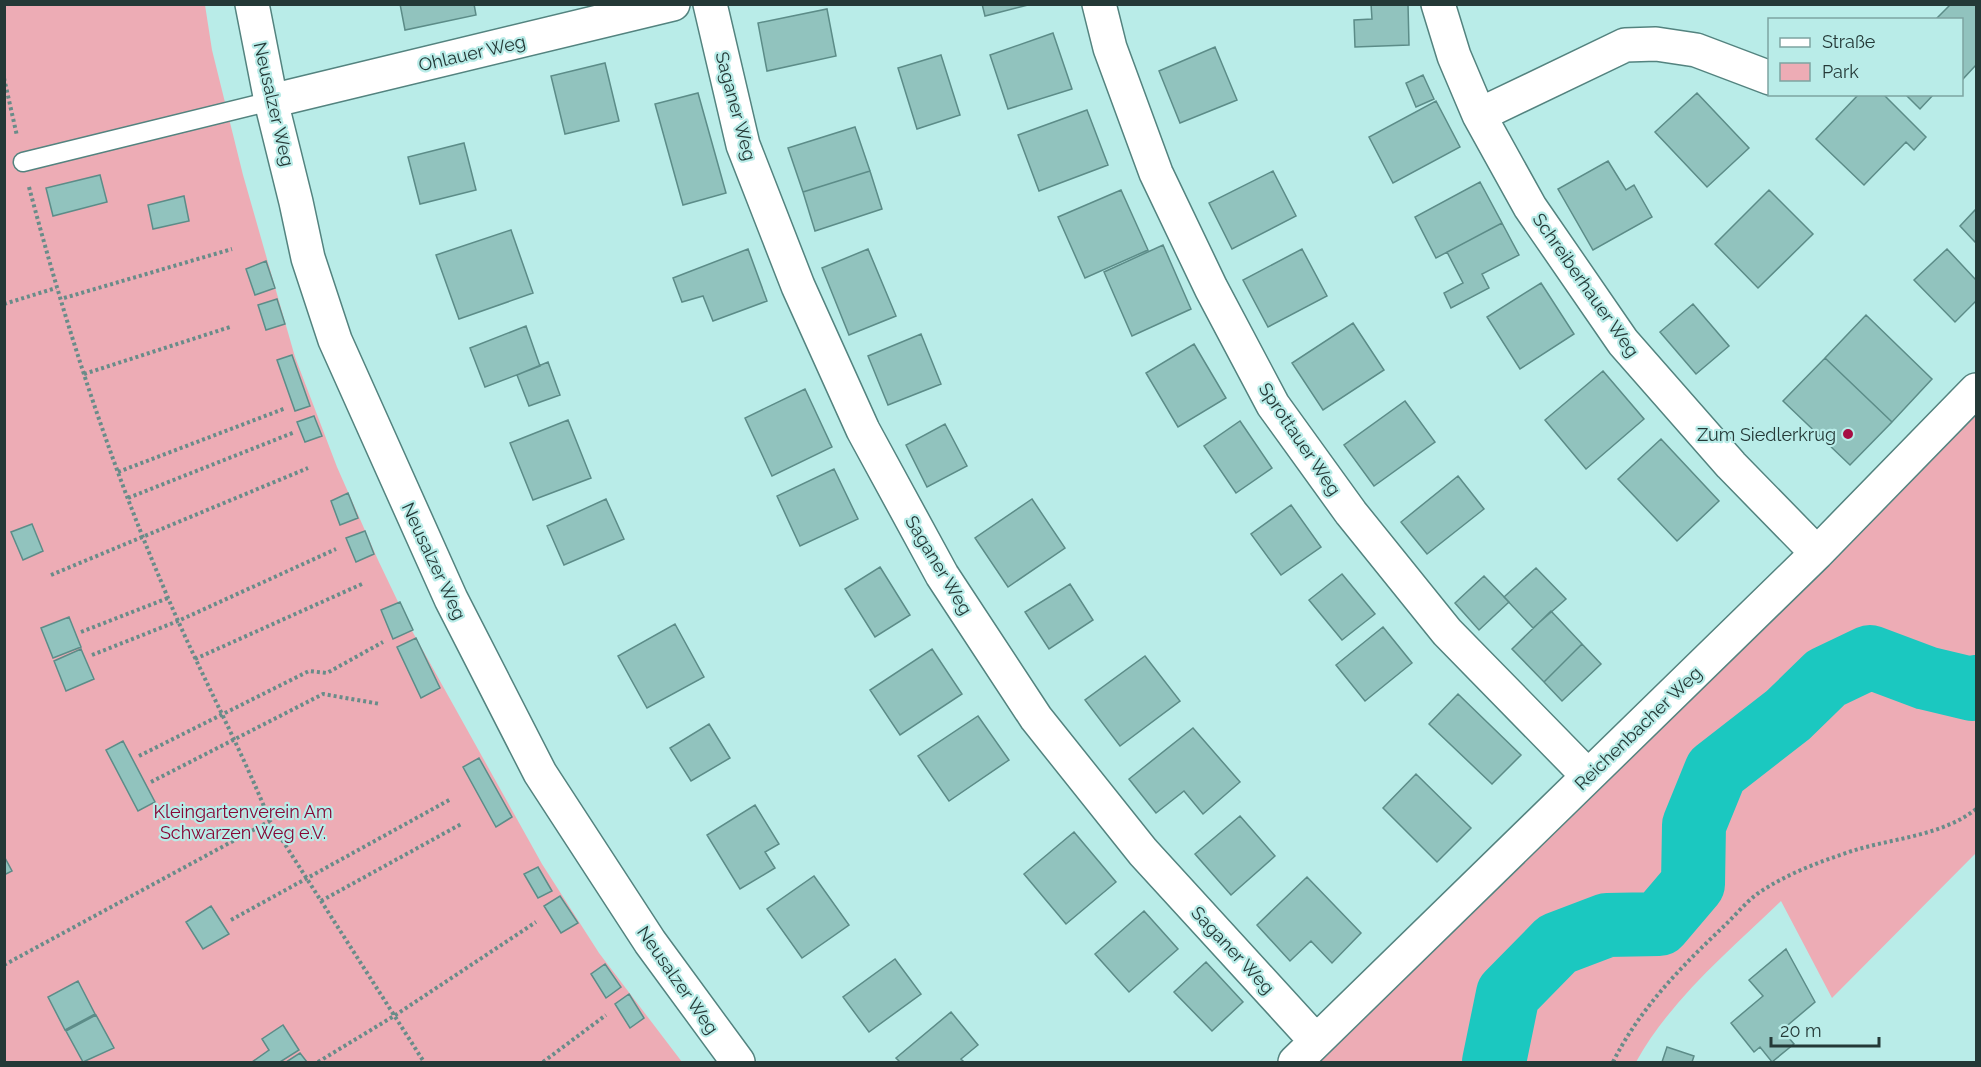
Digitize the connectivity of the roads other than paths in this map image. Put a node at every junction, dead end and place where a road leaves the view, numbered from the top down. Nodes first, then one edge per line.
1 (252, 4) edge
2 (673, 4) edge
3 (710, 4) edge
4 (1099, 4) edge
5 (1438, 4) edge
6 (1768, 77) edge
7 (271, 101) junction
8 (1479, 114) junction
9 (23, 162) road end
10 (1977, 390) edge
11 (1816, 553) junction
12 (1588, 776) junction
13 (1306, 1052) edge
14 (738, 1062) edge

1 - 7 street, Neusalzer Weg
2 - 7 street, Ohlauer Weg
3 - 13 street, Saganer Weg
4 - 12 street, Sprottauer Weg
5 - 8 street, Schreiberhauer Weg
6 - 8 street
7 - 9 lane
7 - 14 street, Neusalzer Weg
8 - 11 street, Schreiberhauer Weg
10 - 11 street, Reichenbacher Weg
11 - 12 street, Reichenbacher Weg
12 - 13 street, Reichenbacher Weg

